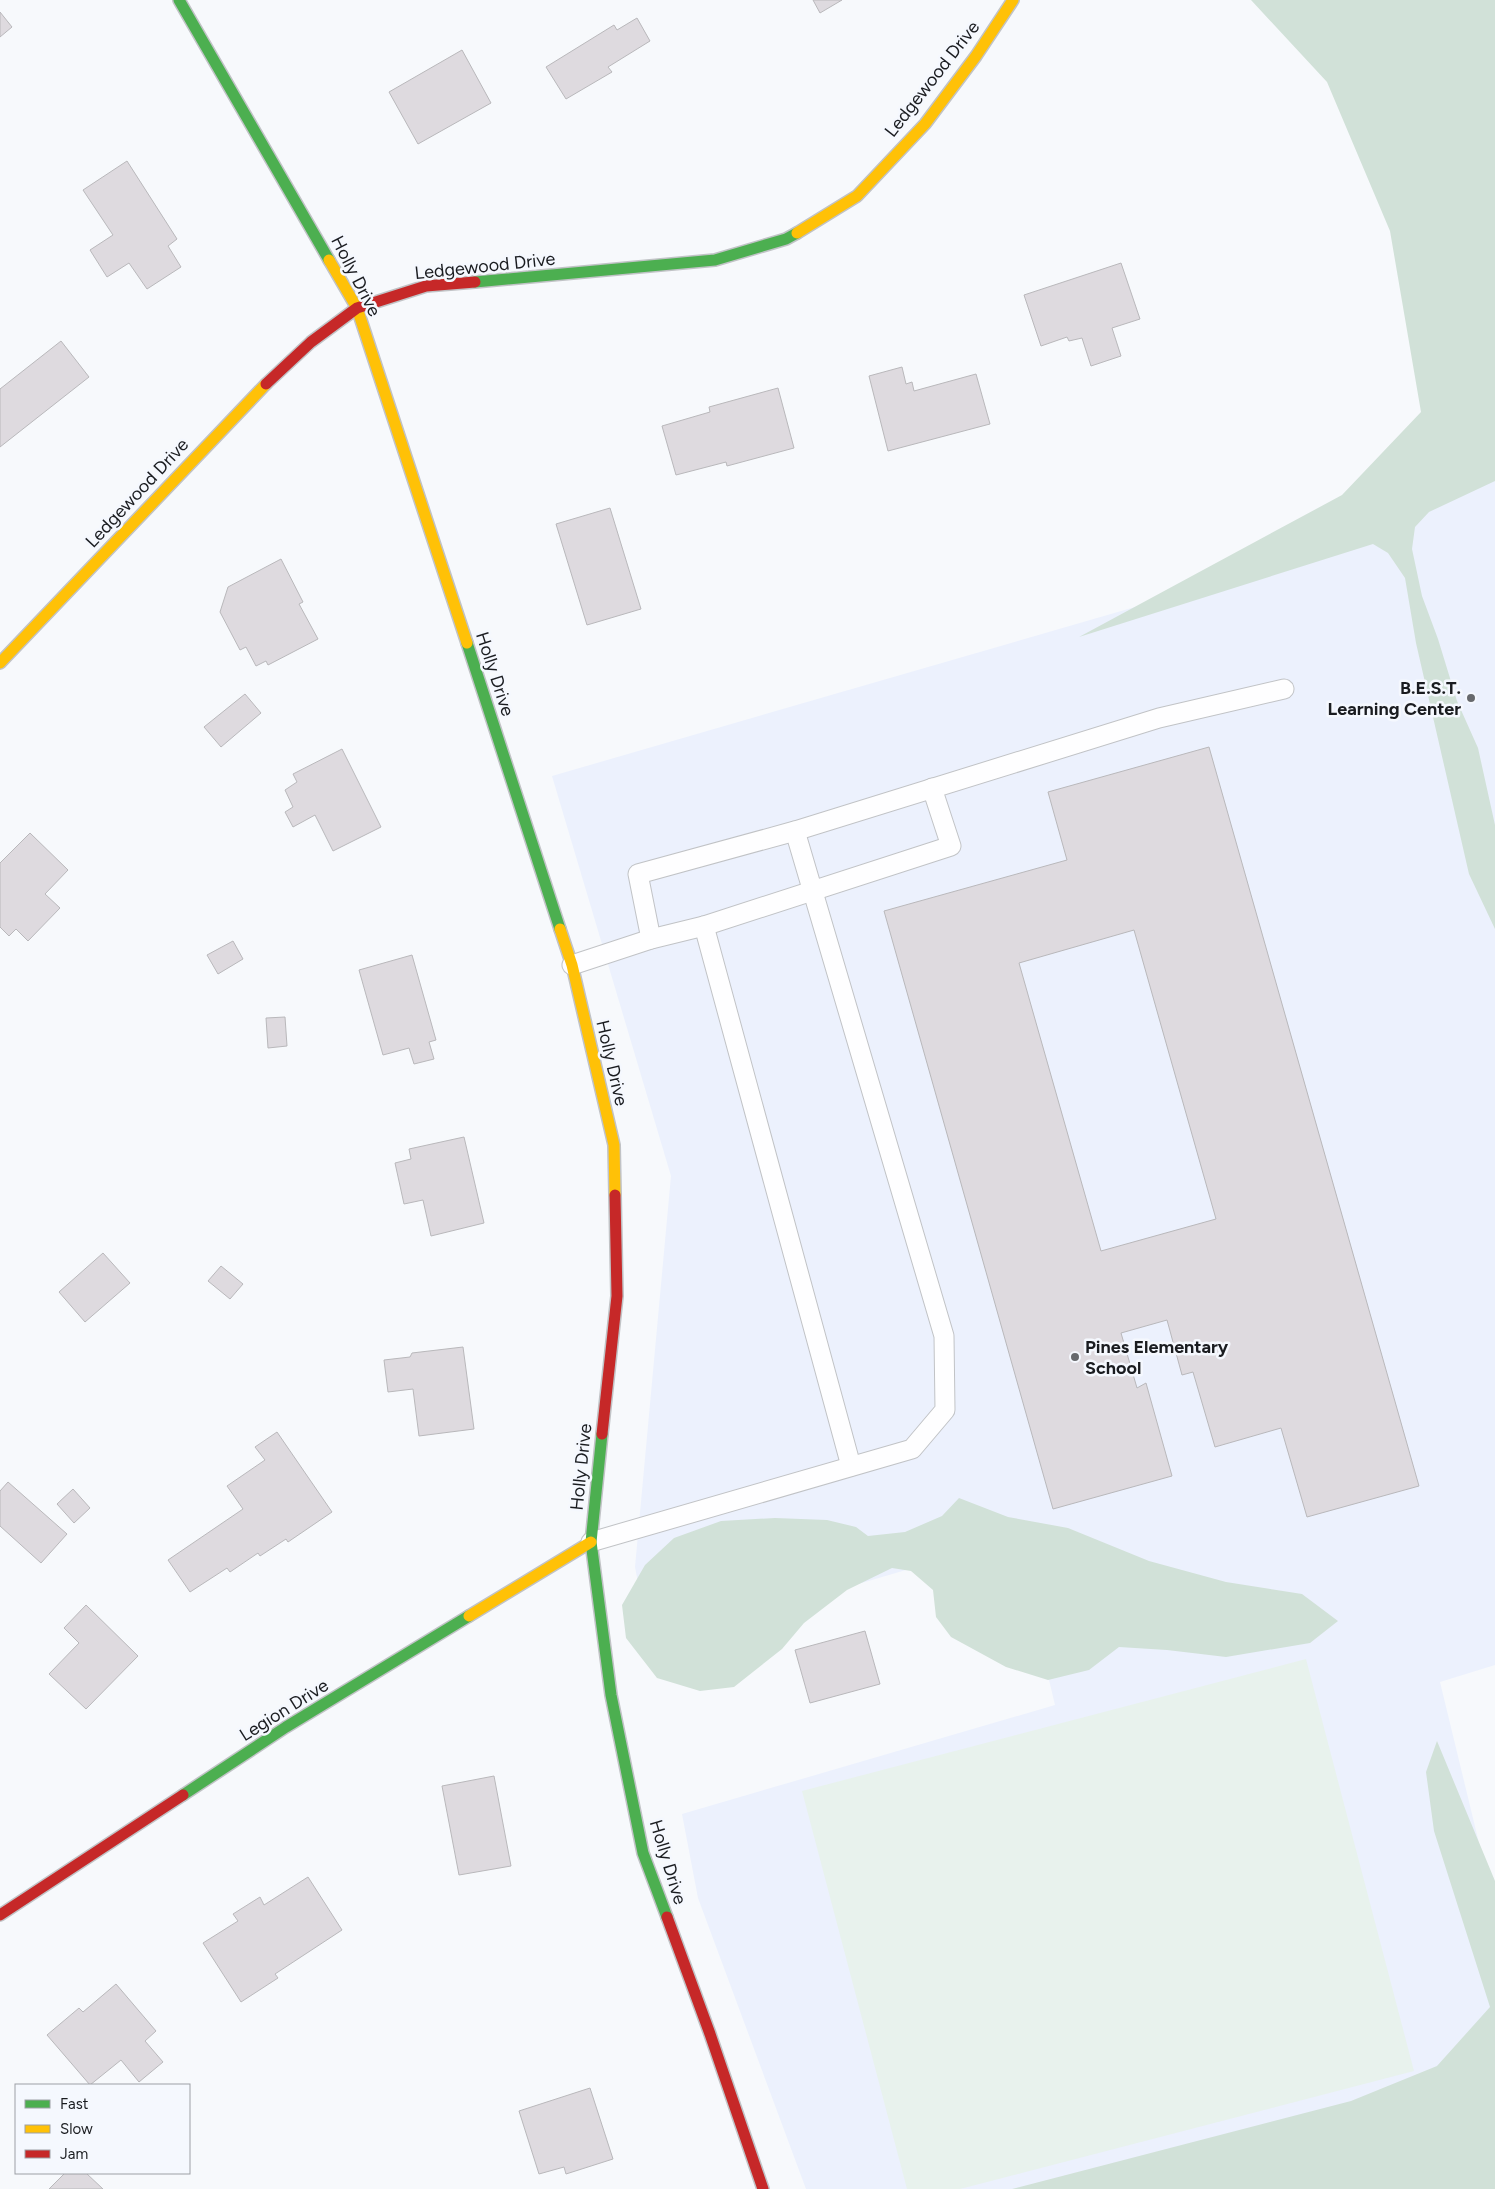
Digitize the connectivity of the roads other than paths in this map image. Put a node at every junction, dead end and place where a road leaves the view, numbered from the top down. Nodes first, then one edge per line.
1 (179, 0) edge
2 (1013, 0) edge
3 (357, 308) junction
4 (0, 663) edge
5 (1284, 689) dead end
6 (932, 788) junction
7 (795, 831) junction
8 (813, 891) junction
9 (704, 926) junction
10 (651, 939) junction
11 (572, 965) junction
12 (851, 1466) junction
13 (591, 1542) junction
14 (0, 1915) edge
15 (763, 2189) edge

1 - 3 street, Holly Drive
2 - 3 street, Ledgewood Drive
3 - 4 street, Ledgewood Drive
3 - 11 street, Holly Drive
5 - 6 lane
6 - 7 lane
6 - 8 lane
7 - 8 lane
7 - 10 lane
8 - 9 lane
8 - 12 lane
9 - 10 lane
9 - 12 lane
10 - 11 lane
11 - 13 street, Holly Drive
12 - 13 lane
13 - 14 street, Legion Drive
13 - 15 street, Holly Drive

